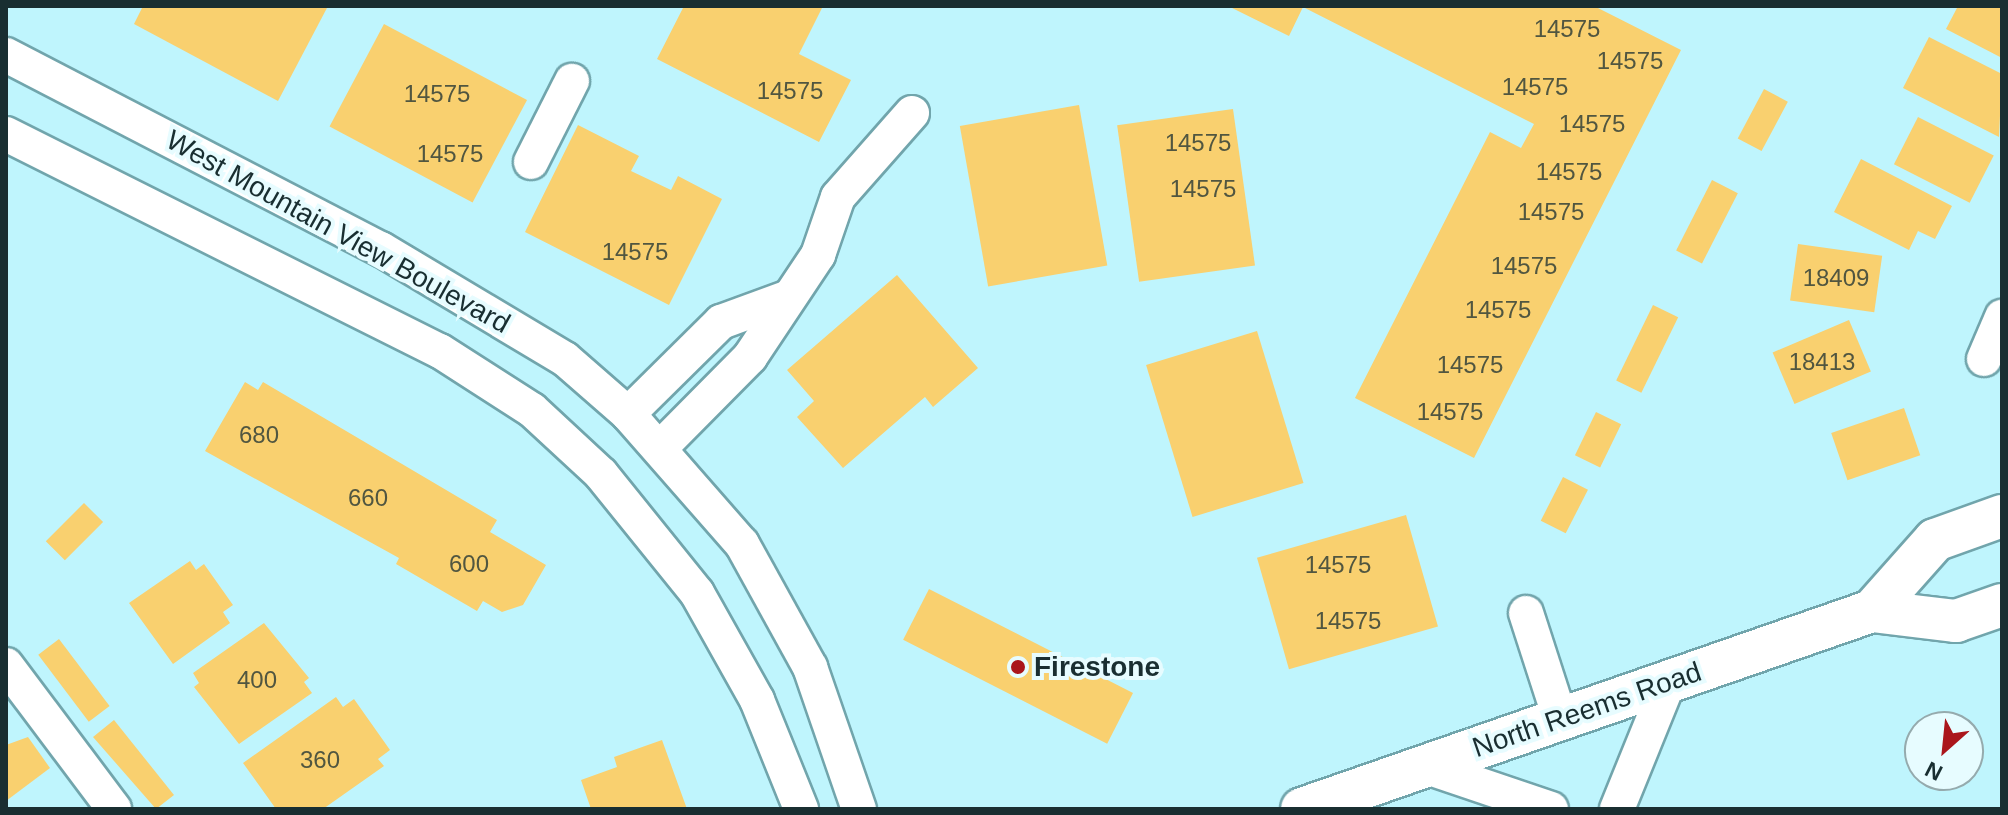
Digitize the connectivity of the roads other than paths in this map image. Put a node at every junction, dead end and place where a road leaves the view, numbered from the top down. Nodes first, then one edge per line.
1 (6, 55) edge
2 (572, 81) dead end
3 (912, 113) dead end
4 (6, 134) edge
5 (531, 162) dead end
6 (789, 297) junction
7 (2002, 317) edge
8 (1984, 359) dead end
9 (628, 414) junction
10 (661, 447) junction
11 (2002, 516) edge
12 (2002, 605) edge
13 (1872, 611) junction
14 (1526, 613) dead end
15 (6, 665) edge
16 (1669, 681) junction
17 (1560, 718) junction
18 (1424, 766) junction
19 (114, 809) edge
20 (801, 809) edge
21 (859, 809) edge
22 (1302, 809) edge
23 (1551, 809) edge
24 (1617, 809) edge

1 - 9 street, West Mountain View Boulevard
2 - 5 street
3 - 6 street
4 - 20 street, West Mountain View Boulevard
6 - 9 street
6 - 10 street
7 - 8 street
9 - 10 street, West Mountain View Boulevard
10 - 21 street, West Mountain View Boulevard
11 - 13 main road, North Reems Road
12 - 13 main road, North Reems Road
13 - 16 main road, North Reems Road
14 - 17 street
15 - 19 street
16 - 17 main road, North Reems Road
16 - 24 street
17 - 18 main road, North Reems Road
18 - 22 main road, North Reems Road
18 - 23 street

